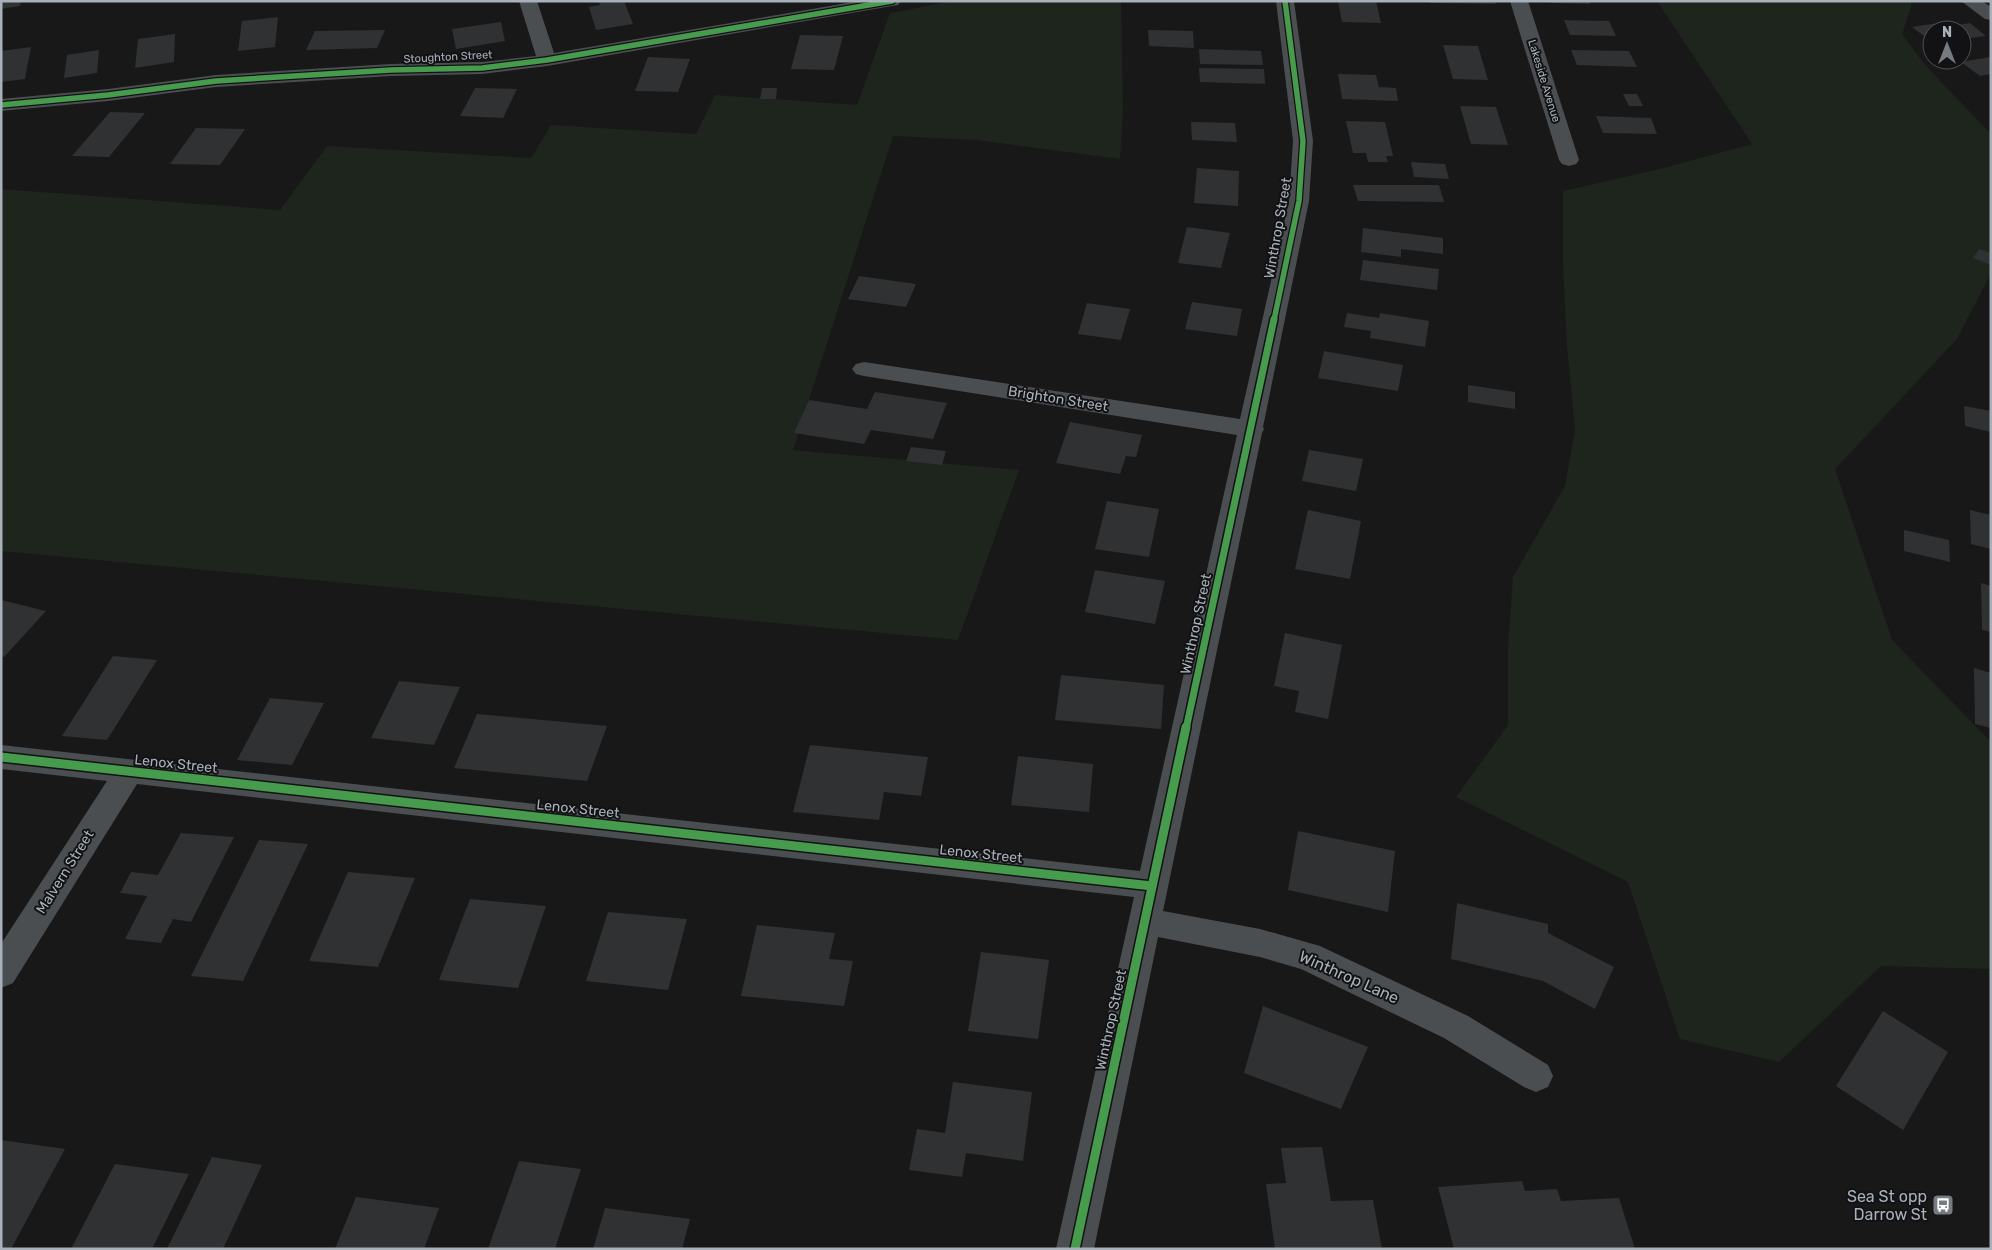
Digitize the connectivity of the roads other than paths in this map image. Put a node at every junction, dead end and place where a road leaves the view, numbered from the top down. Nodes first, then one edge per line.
1 (528, 1) edge
2 (892, 1) edge
3 (1285, 1) edge
4 (1519, 1) edge
5 (1970, 1) edge
6 (1991, 15) edge
7 (547, 60) junction
8 (1, 105) edge
9 (1569, 160) dead end
10 (864, 369) dead end
11 (1252, 429) junction
12 (1, 757) edge
13 (129, 772) junction
14 (1152, 886) junction
15 (1145, 921) junction
16 (1, 973) edge
17 (1536, 1076) dead end
18 (1075, 1249) edge

1 - 7 street
2 - 7 street, Stoughton Street
3 - 11 street, Winthrop Street
4 - 9 street, Lakeside Avenue
5 - 6 street
7 - 8 street, Stoughton Street
10 - 11 street, Brighton Street
11 - 14 street, Winthrop Street
12 - 13 street, Lenox Street
13 - 14 street, Lenox Street
13 - 16 street, Malvern Street
14 - 15 street, Winthrop Street
15 - 17 street, Winthrop Lane
15 - 18 street, Winthrop Street

